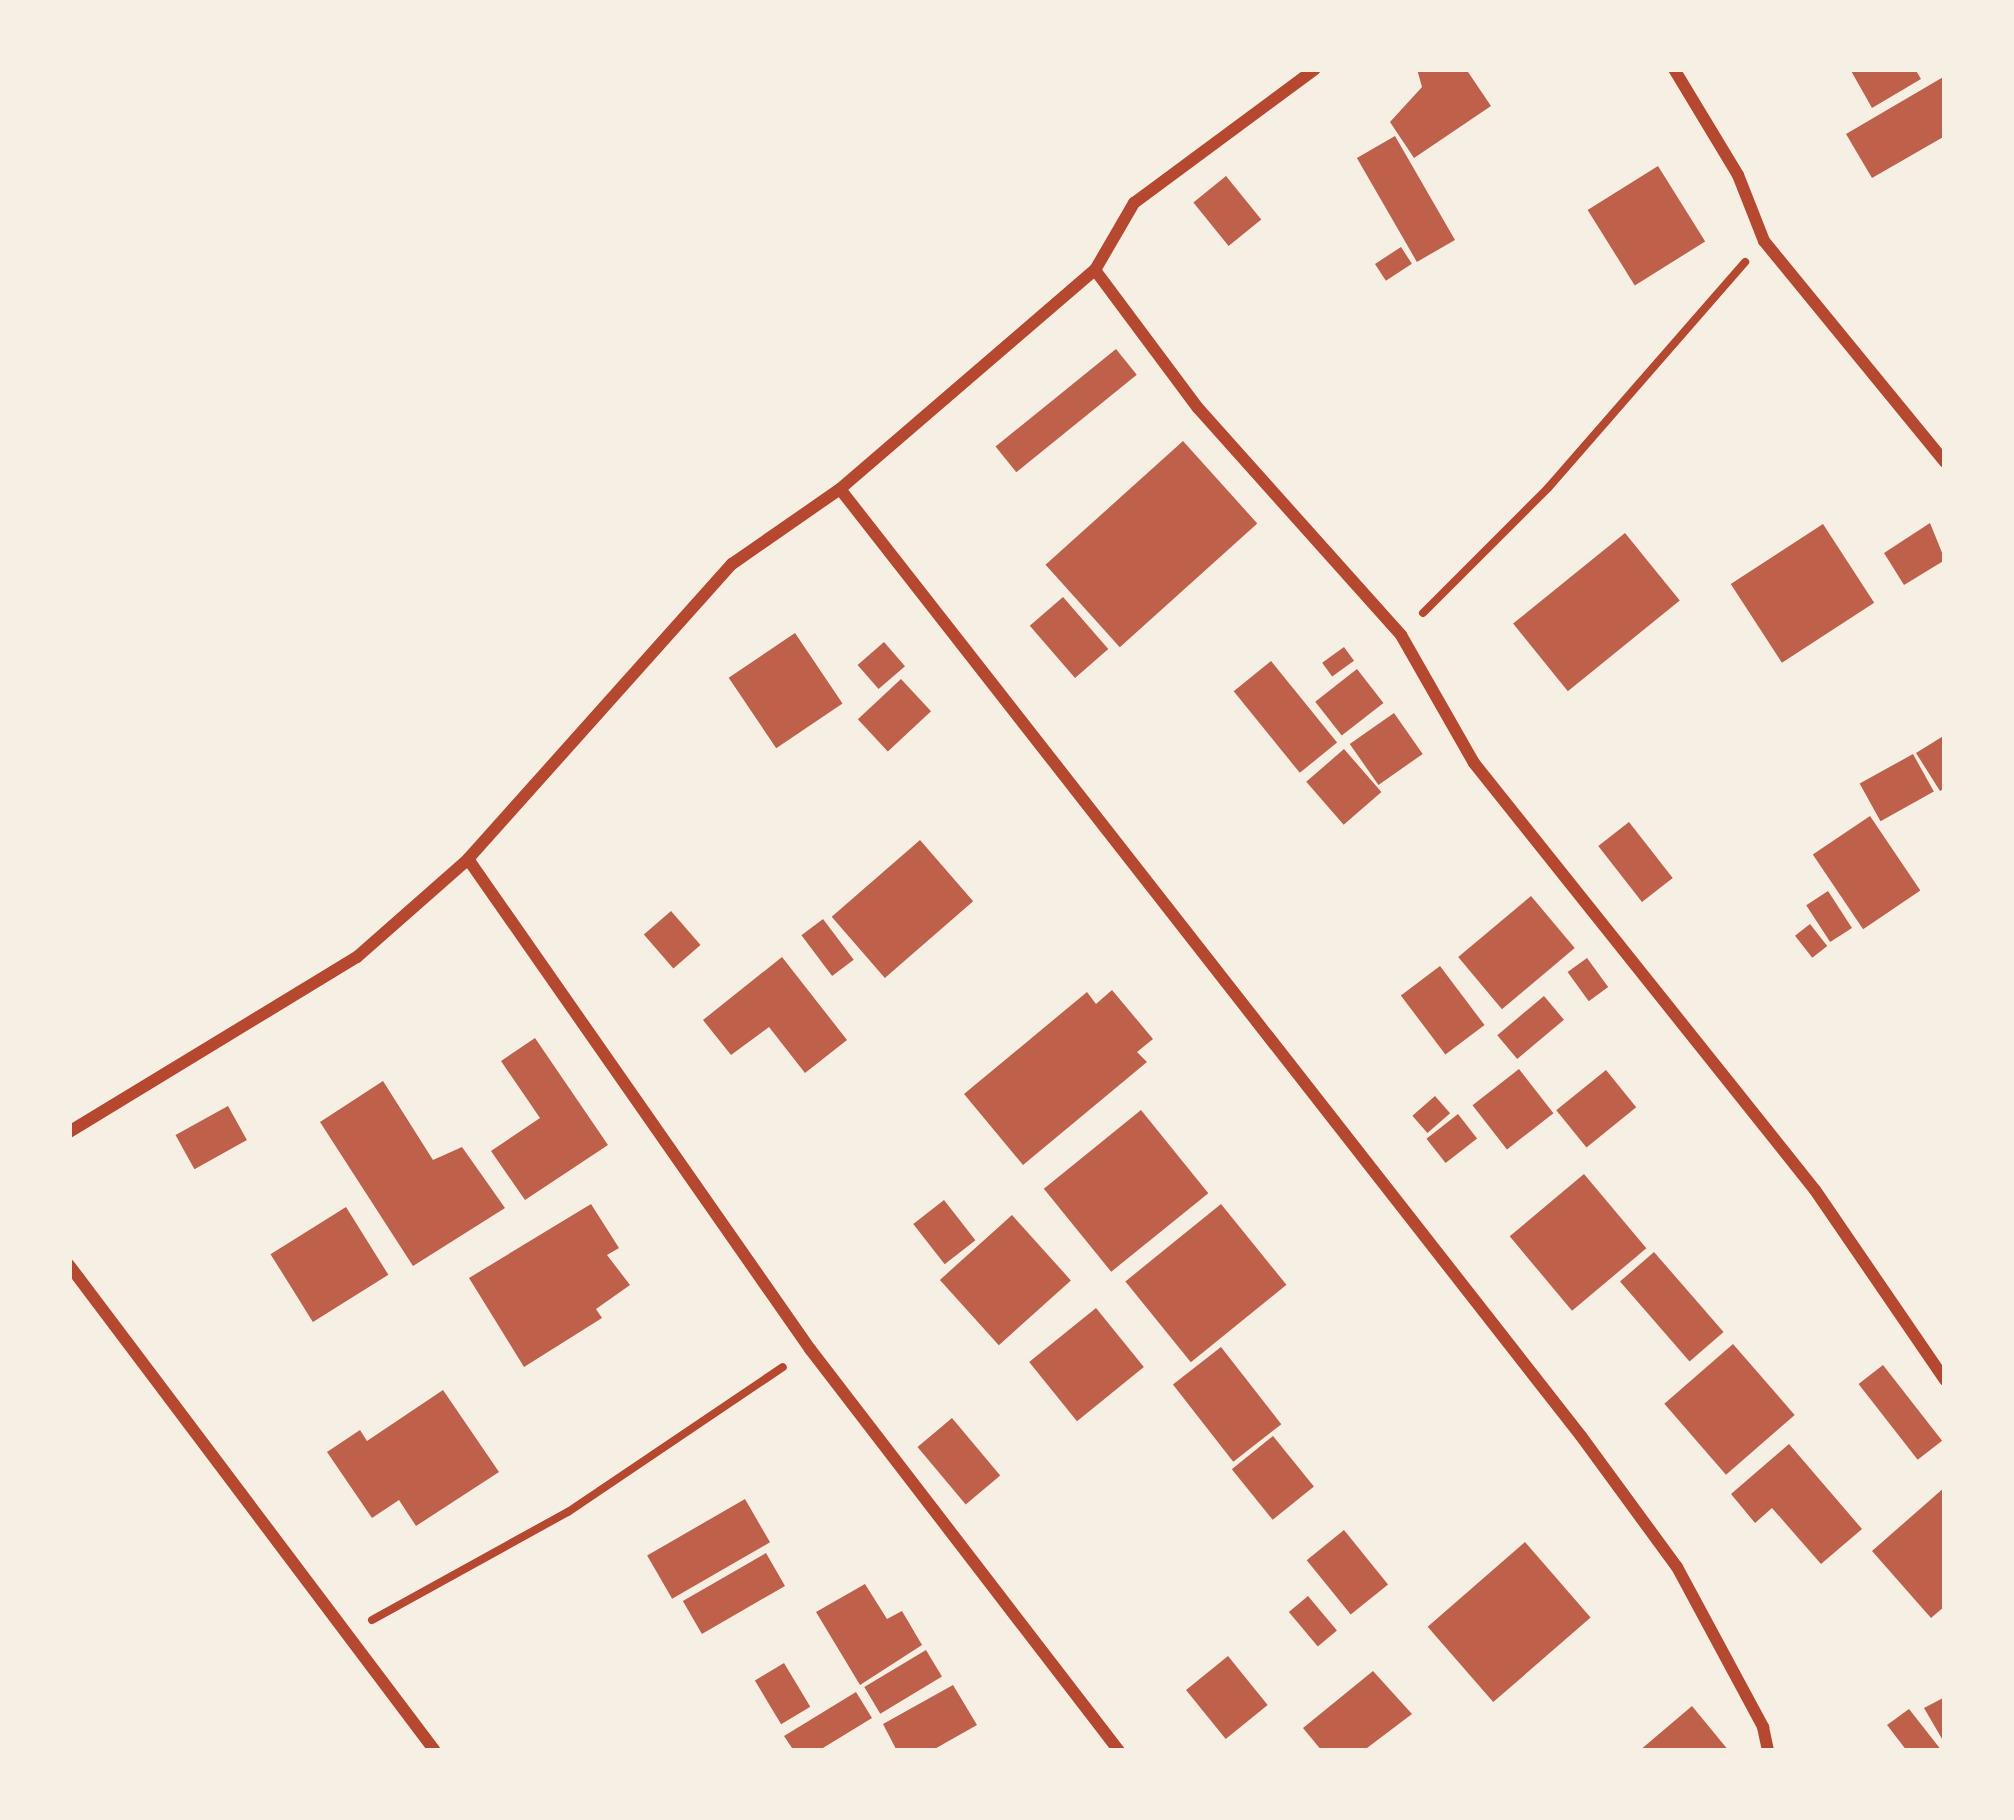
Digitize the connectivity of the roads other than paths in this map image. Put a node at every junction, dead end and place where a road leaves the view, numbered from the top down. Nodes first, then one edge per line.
1 (1316, 69) edge
2 (1674, 69) edge
3 (1095, 270) junction
4 (1945, 463) edge
5 (840, 489) junction
6 (468, 859) junction
7 (69, 1132) edge
8 (69, 1265) edge
9 (1945, 1380) edge
10 (435, 1751) edge
11 (1119, 1751) edge
12 (1768, 1751) edge

1 - 3 street
2 - 4 street
3 - 5 street
3 - 9 street
5 - 6 street
5 - 12 street
6 - 7 street
6 - 11 street
8 - 10 street

